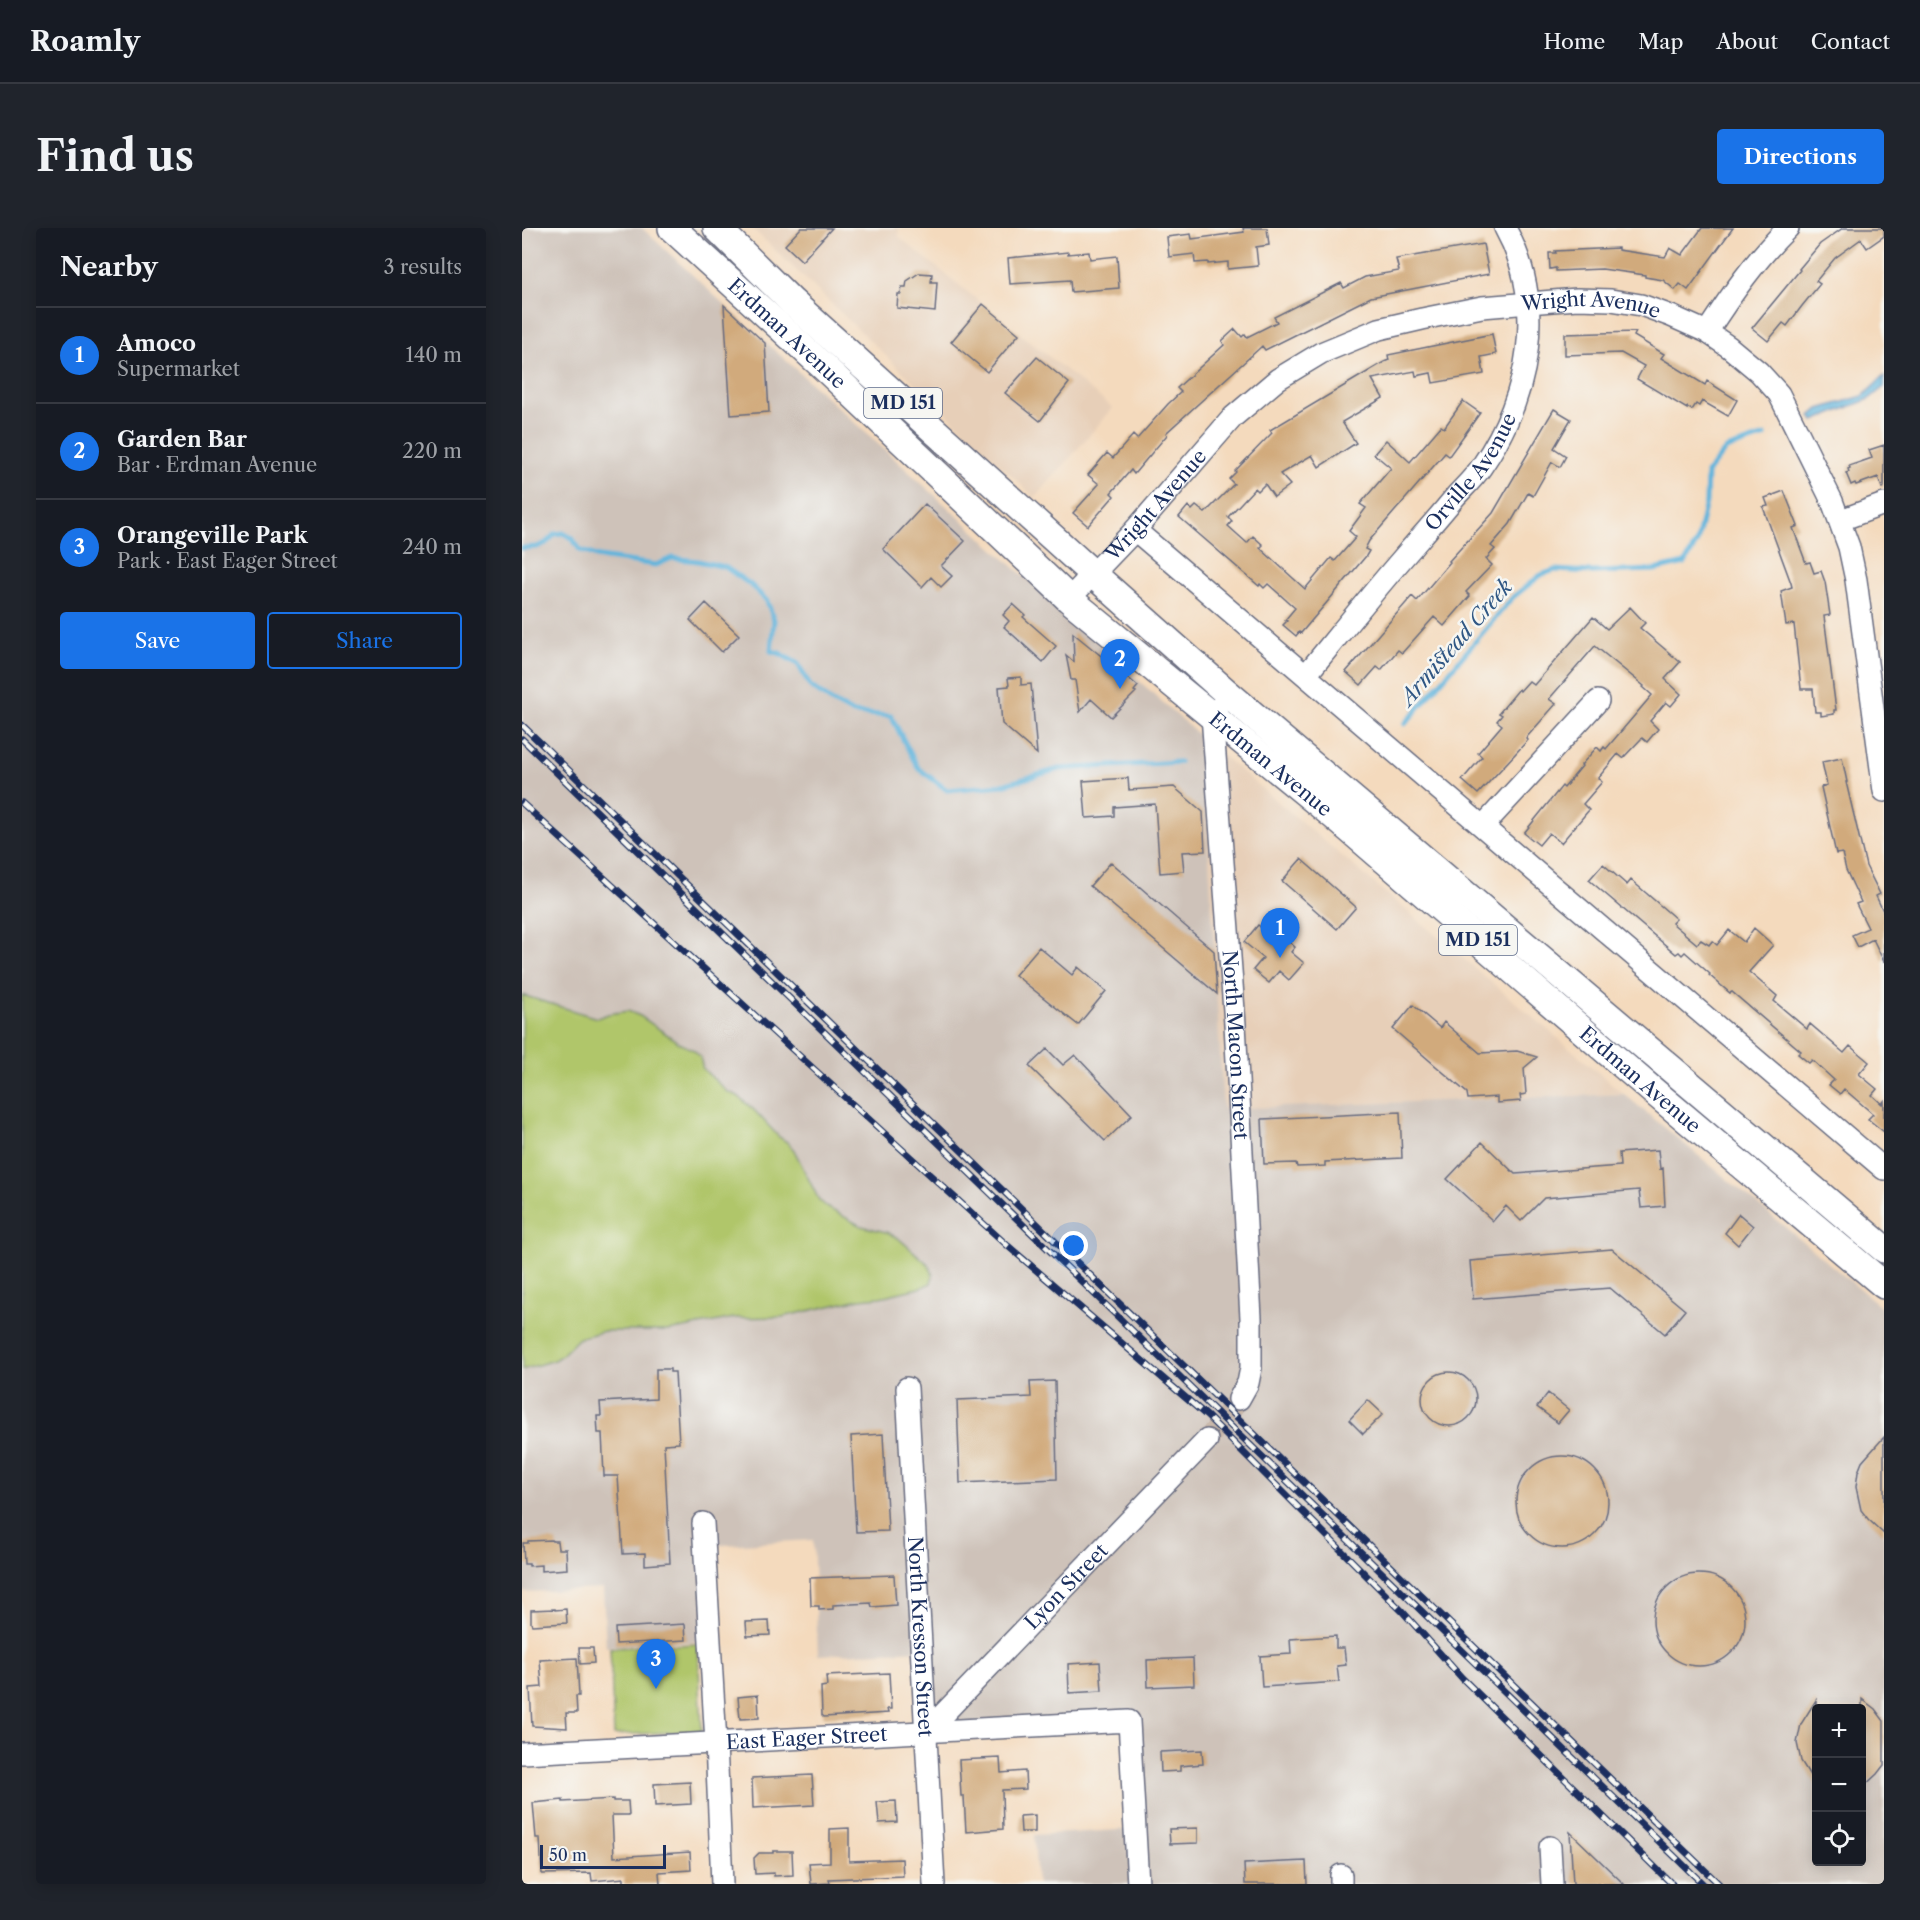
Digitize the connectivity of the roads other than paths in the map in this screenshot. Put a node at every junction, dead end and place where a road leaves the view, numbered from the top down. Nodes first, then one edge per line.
1 (672, 228) edge
2 (717, 228) edge
3 (1505, 228) edge
4 (1788, 228) edge
5 (1529, 304) junction
6 (1707, 332) junction
7 (1884, 504) edge
8 (1841, 520) junction
9 (1135, 530) junction
10 (1093, 574) junction
11 (1070, 599) junction
12 (1306, 675) junction
13 (1226, 692) junction
14 (1598, 701) dead end
15 (1212, 715) junction
16 (1880, 727) edge
17 (1884, 791) edge
18 (1483, 826) junction
19 (1884, 1169) edge
20 (1884, 1249) edge
21 (1884, 1284) edge
22 (907, 1388) dead end
23 (1239, 1400) tunnel mouth
24 (1207, 1440) tunnel mouth
25 (703, 1523) dead end
26 (926, 1731) junction
27 (716, 1743) junction
28 (522, 1754) edge
29 (1550, 1847) dead end
30 (722, 1884) edge
31 (934, 1884) edge
32 (1138, 1884) edge
33 (1552, 1884) edge

1 - 11 main road, Erdman Avenue / MD 151
2 - 10 main road, Erdman Avenue / MD 151
3 - 5 street, Orville Avenue
4 - 6 street
5 - 6 street, Wright Avenue
5 - 9 street, Wright Avenue
5 - 12 street, Orville Avenue
6 - 8 street, Wright Avenue
7 - 8 street
8 - 16 street, Wright Avenue
9 - 10 street, Wright Avenue
9 - 12 street
10 - 11 street, Wright Avenue
10 - 13 main road, Erdman Avenue / MD 151
11 - 15 main road, Erdman Avenue / MD 151
12 - 18 street
13 - 15 street
13 - 20 main road, Erdman Avenue / MD 151
14 - 18 street
15 - 21 main road, Erdman Avenue / MD 151
15 - 23 street, North Macon Street
16 - 17 street, Wright Avenue
18 - 19 street
22 - 26 street, North Kresson Street
24 - 26 street, Lyon Street
25 - 27 street
26 - 27 street, East Eager Street
26 - 31 street, North Kresson Street
26 - 32 street, East Eager Street
27 - 28 street, East Eager Street
27 - 30 street
29 - 33 street

